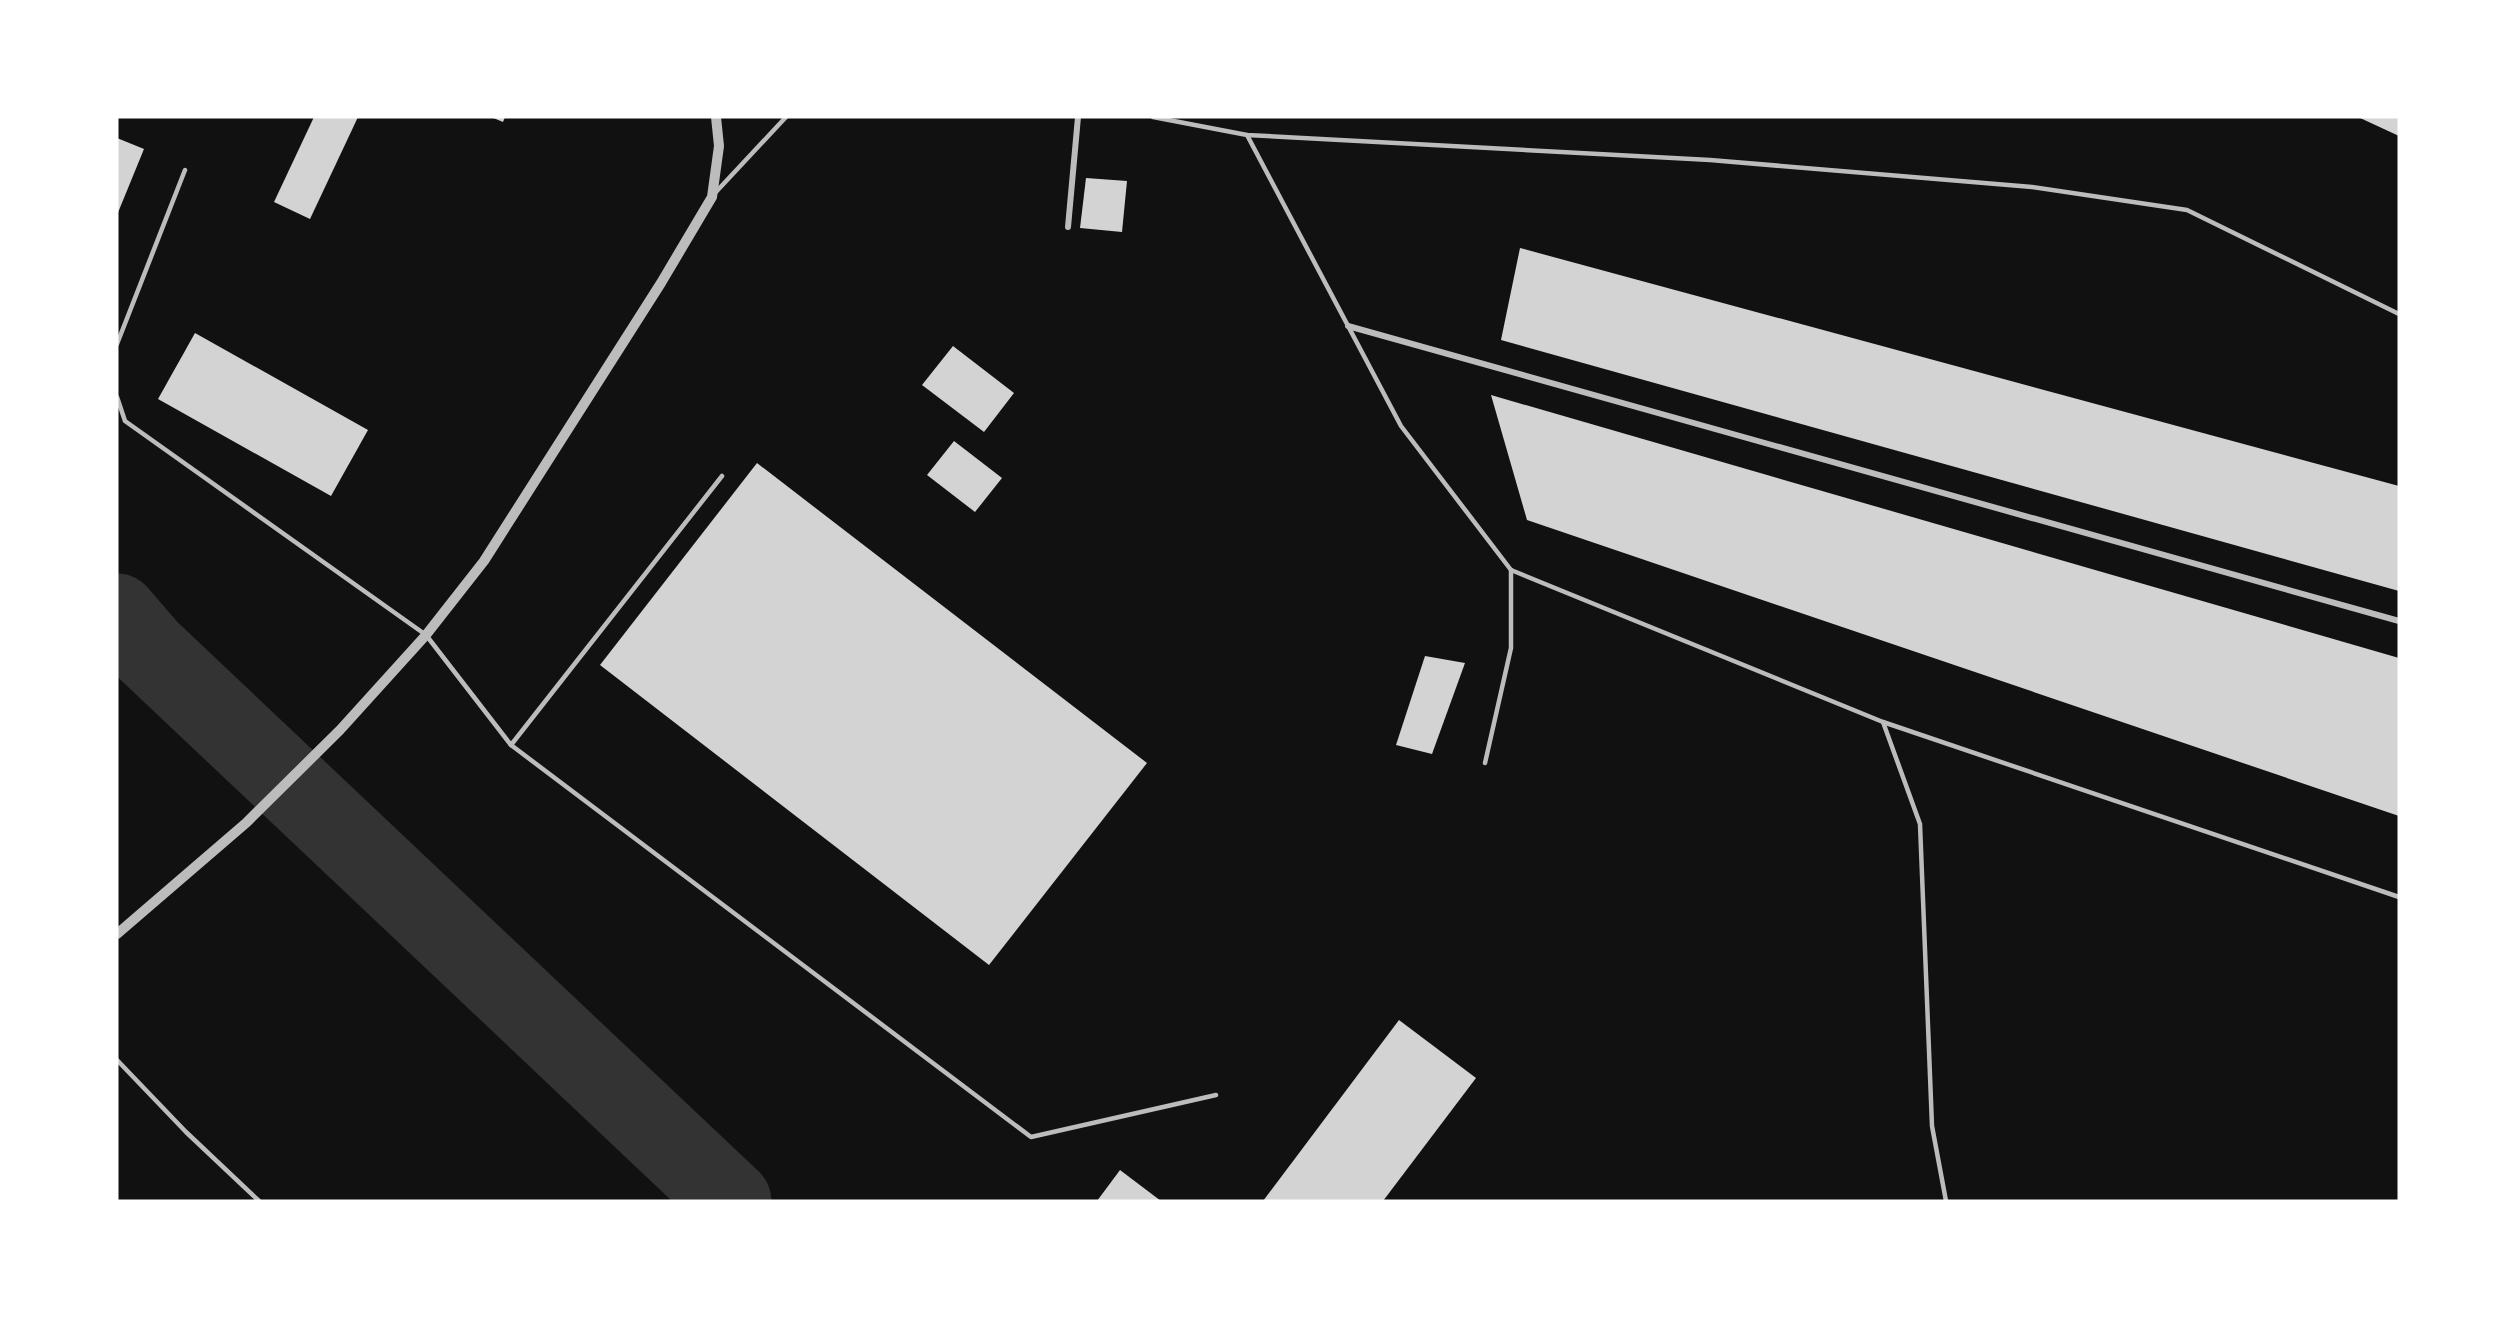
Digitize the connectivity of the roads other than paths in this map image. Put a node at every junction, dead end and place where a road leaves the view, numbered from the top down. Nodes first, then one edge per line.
1 (716, 117) edge
2 (786, 117) edge
3 (1078, 117) edge
4 (1153, 117) edge
5 (1247, 135) junction
6 (185, 170) dead end
7 (712, 197) junction
8 (1068, 226) dead end
9 (2399, 314) edge
10 (1348, 326) junction
11 (117, 344) edge
12 (117, 397) edge
13 (722, 476) dead end
14 (1511, 570) junction
15 (2399, 621) edge
16 (426, 635) junction
17 (1883, 722) junction
18 (511, 746) junction
19 (1485, 763) dead end
20 (2399, 897) edge
21 (117, 934) edge
22 (117, 1059) edge
23 (1216, 1095) dead end
24 (258, 1201) edge
25 (1946, 1201) edge

1 - 7 street
2 - 7 lane
3 - 8 street
4 - 5 lane
5 - 9 lane
5 - 10 lane
6 - 11 lane
7 - 16 street
10 - 14 lane
10 - 15 street
12 - 16 lane
13 - 18 lane
14 - 17 lane
14 - 19 lane
16 - 18 lane
16 - 21 street
17 - 20 lane
17 - 25 lane
18 - 23 lane
22 - 24 lane

